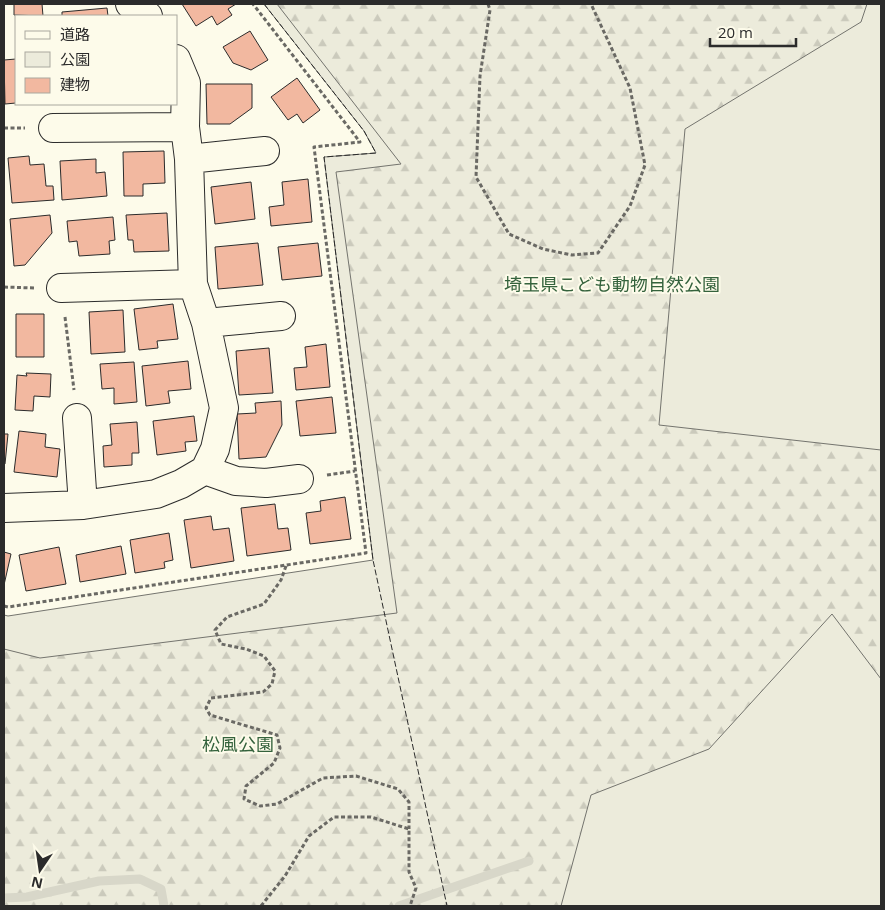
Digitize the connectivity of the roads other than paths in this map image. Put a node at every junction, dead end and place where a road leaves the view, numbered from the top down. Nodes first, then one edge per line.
1 (130, 4) edge
2 (146, 15) edge
3 (178, 63) edge
4 (185, 126) junction
5 (53, 128) dead end
6 (265, 152) dead end
7 (189, 158) junction
8 (193, 284) junction
9 (61, 288) road end
10 (281, 316) dead end
11 (206, 323) junction
12 (77, 418) road end
13 (205, 470) junction
14 (299, 479) dead end
15 (83, 505) junction
16 (4, 508) edge

1 - 2 street
3 - 4 street
4 - 5 street
4 - 7 street
6 - 7 street
7 - 8 street
8 - 9 street
8 - 11 street
10 - 11 street
11 - 13 street
12 - 15 street
13 - 14 street
13 - 15 street
15 - 16 street

